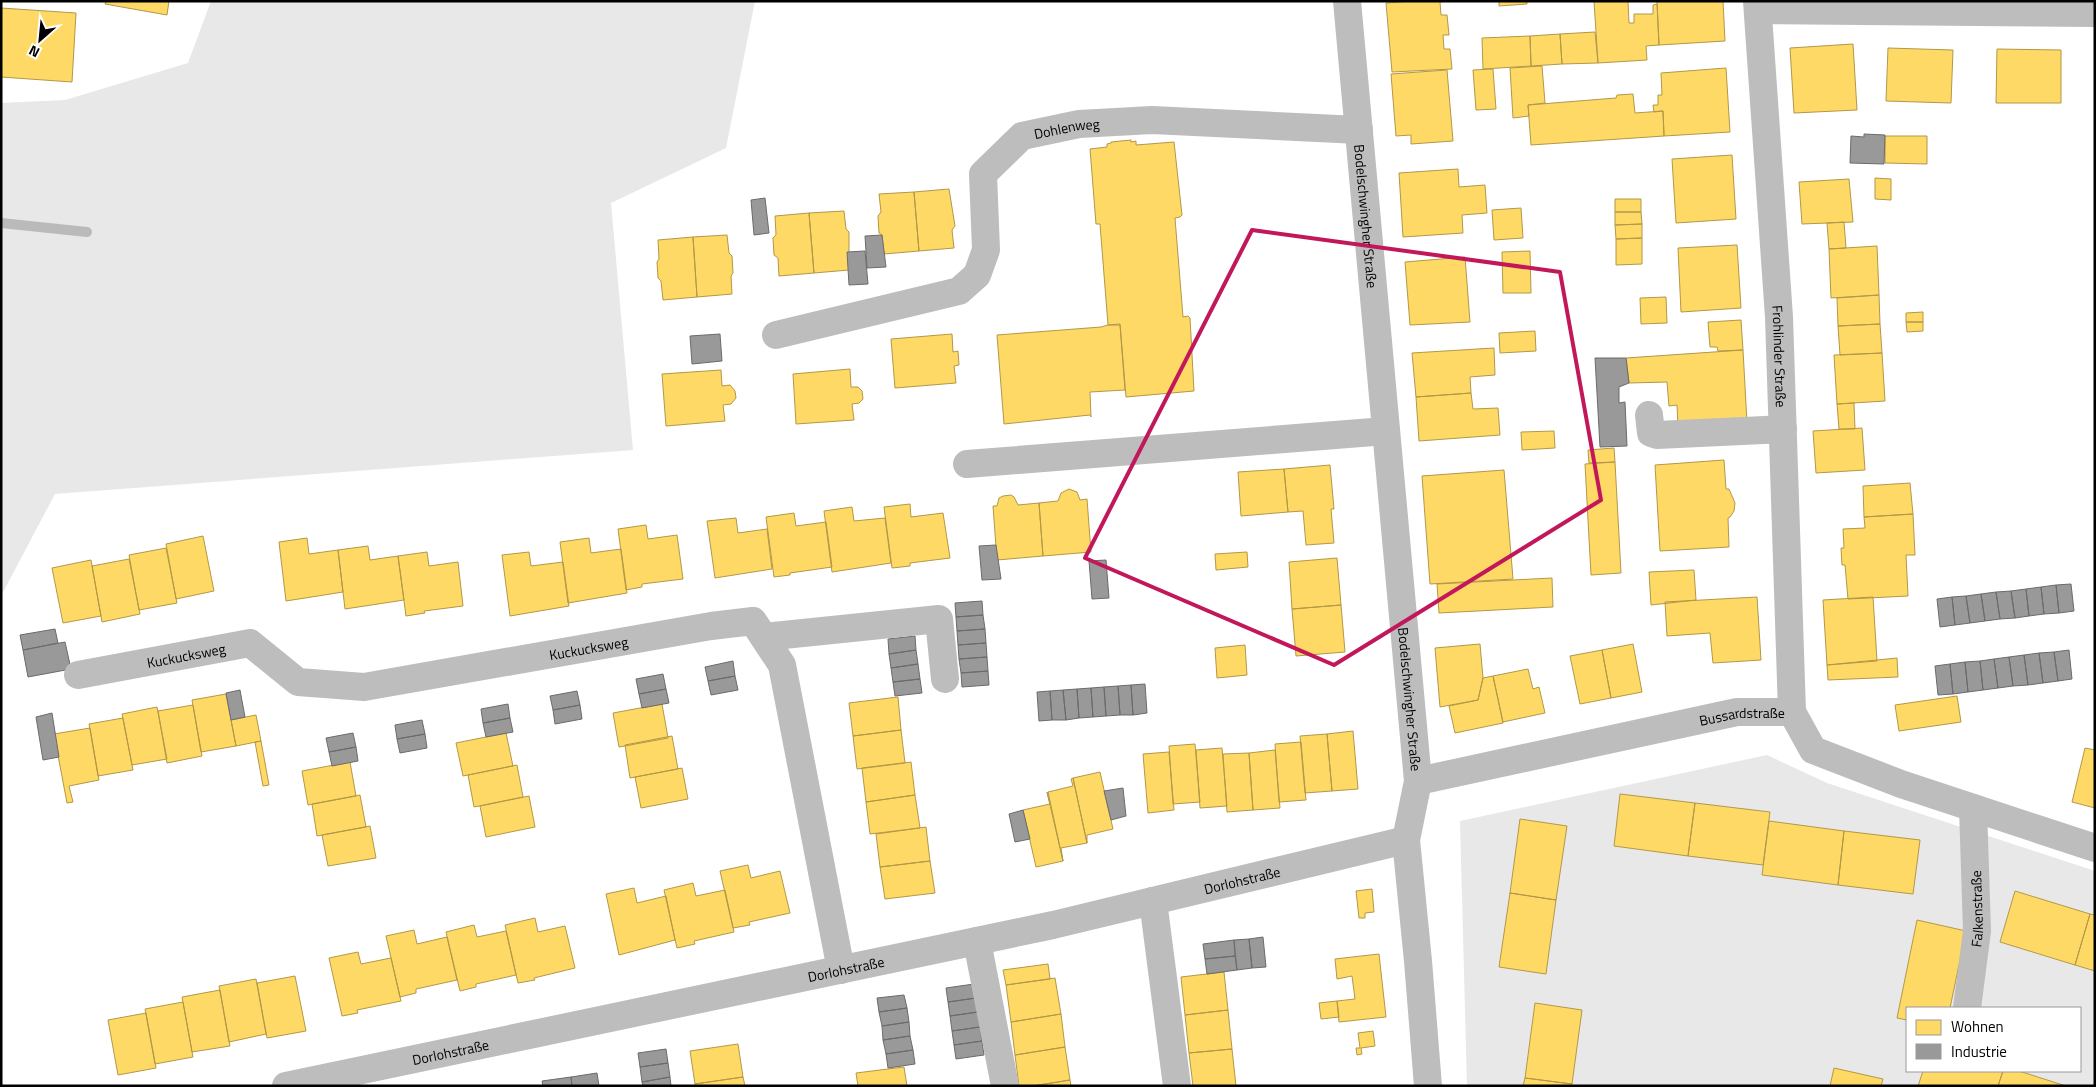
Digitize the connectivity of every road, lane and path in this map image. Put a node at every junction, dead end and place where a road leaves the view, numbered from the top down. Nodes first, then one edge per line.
1 (1347, 1) edge
2 (1758, 6) edge
3 (2095, 13) edge
4 (1359, 130) junction
5 (776, 335) dead end
6 (1649, 415) dead end
7 (1783, 429) junction
8 (1386, 431) junction
9 (967, 464) dead end
10 (764, 637) junction
11 (78, 675) dead end
12 (945, 679) dead end
13 (1792, 712) junction
14 (1418, 781) junction
15 (1973, 808) junction
16 (1406, 840) junction
17 (2095, 848) edge
18 (1153, 902) junction
19 (977, 941) junction
20 (841, 970) junction
21 (1967, 1007) edge
22 (286, 1086) edge
23 (1005, 1086) edge
24 (1177, 1086) edge
25 (1428, 1086) edge

1 - 4 street, Bodelschwingher Straße
2 - 3 street
2 - 7 street, Frohlinder Straße
4 - 5 street, Dohlenweg
4 - 8 street, Bodelschwingher Straße
6 - 7 street
7 - 13 street, Frohlinder Straße
8 - 9 street
8 - 14 street, Bodelschwingher Straße
10 - 11 street, Kuckucksweg
10 - 12 street
10 - 20 street, Kuckucksweg
13 - 14 street, Bussardstraße
13 - 15 street, Bussardstraße
14 - 16 street, Bodelschwingher Straße
15 - 17 street, Bussardstraße
15 - 21 street, Falkenstraße
16 - 18 street, Dorlohstraße
16 - 25 street, Bodelschwingher Straße
18 - 19 street, Dorlohstraße
18 - 24 street
19 - 20 street, Dorlohstraße
19 - 23 street
20 - 22 street, Dorlohstraße

